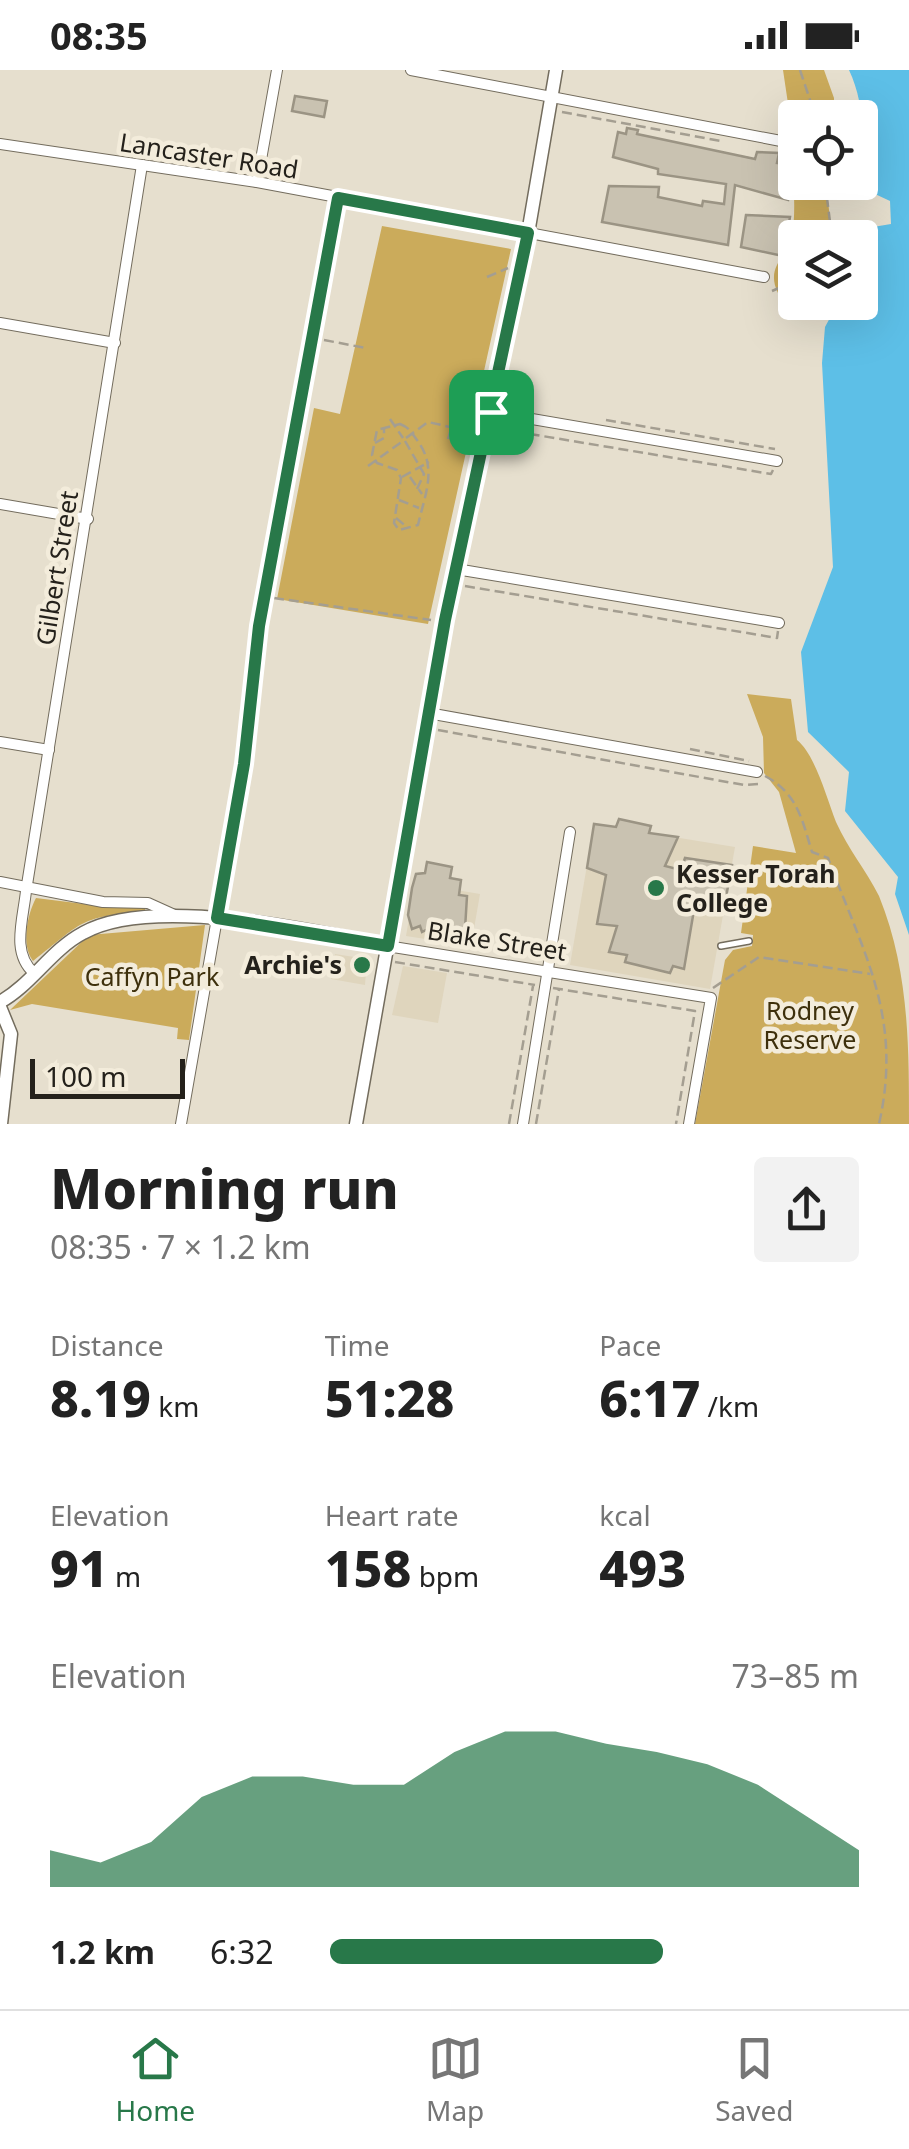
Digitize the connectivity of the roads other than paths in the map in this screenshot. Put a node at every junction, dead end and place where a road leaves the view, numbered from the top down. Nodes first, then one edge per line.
1 (277, 70) edge
2 (411, 70) edge
3 (556, 70) edge
4 (550, 103) junction
5 (778, 141) edge
6 (0, 144) edge
7 (142, 165) junction
8 (257, 182) junction
9 (338, 198) junction
10 (528, 233) junction
11 (764, 277) dead end
12 (0, 322) edge
13 (116, 344) junction
14 (491, 412) junction
15 (778, 461) road end
16 (0, 504) edge
17 (88, 519) junction
18 (456, 568) junction
19 (778, 622) road end
20 (428, 713) junction
21 (0, 742) edge
22 (49, 750) junction
23 (756, 772) road end
24 (570, 832) dead end
25 (0, 882) edge
26 (27, 887) junction
27 (180, 918) junction
28 (217, 918) junction
29 (748, 941) dead end
30 (388, 946) junction
31 (720, 946) dead end
32 (549, 972) junction
33 (34, 974) junction
34 (0, 1004) edge
35 (1, 1124) edge
36 (181, 1124) edge
37 (356, 1124) edge
38 (523, 1124) edge
39 (689, 1124) edge

1 - 8 street
2 - 4 street
3 - 4 street
4 - 5 street
4 - 10 street
6 - 7 street, Lancaster Road
7 - 8 street, Lancaster Road
7 - 13 street, Gilbert Street
8 - 9 street, Lancaster Road
9 - 10 street, Lancaster Road
9 - 28 street
10 - 11 street, Lancaster Road
10 - 14 street
12 - 13 street
13 - 17 street, Gilbert Street
14 - 15 street
14 - 18 street
16 - 17 street
17 - 22 street, Gilbert Street
18 - 19 street
18 - 20 street
20 - 23 street
20 - 30 street
21 - 22 street
22 - 26 street, Gilbert Street
24 - 32 street
25 - 26 street
26 - 27 street
26 - 33 street, Gilbert Street
27 - 28 street, Blake Street
27 - 33 street, Blake Street
28 - 30 street, Blake Street
28 - 36 street
29 - 31 lane
30 - 32 street, Blake Street
30 - 37 street
32 - 38 street
32 - 39 street, Blake Street
33 - 34 street, Blake Street
34 - 35 street

